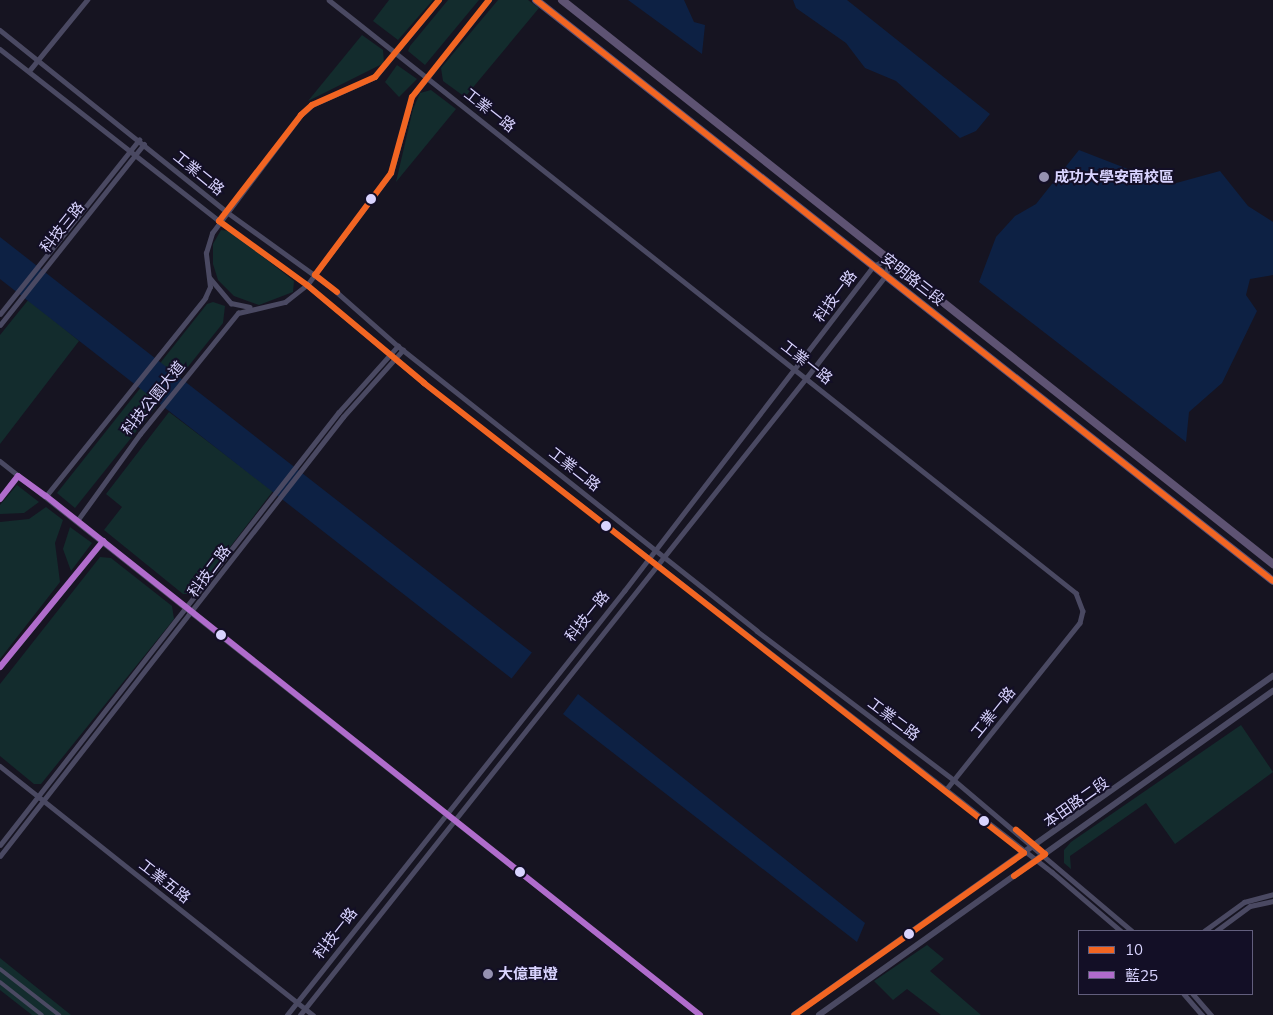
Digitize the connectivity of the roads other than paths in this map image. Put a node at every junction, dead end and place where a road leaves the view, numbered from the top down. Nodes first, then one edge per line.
1 (87, 0) edge
2 (329, 0) edge
3 (439, 0) edge
4 (489, 0) edge
5 (536, 0) edge
6 (562, 0) edge
7 (0, 30) edge
8 (0, 48) edge
9 (397, 54) junction
10 (37, 60) junction
11 (29, 71) junction
12 (429, 77) junction
13 (139, 140) junction
14 (144, 144) junction
15 (131, 150) junction
16 (137, 154) junction
17 (227, 212) junction
18 (219, 221) junction
19 (889, 259) junction
20 (873, 266) junction
21 (315, 275) junction
22 (886, 275) junction
23 (209, 277) junction
24 (307, 284) junction
25 (261, 308) junction
26 (0, 314) edge
27 (0, 325) edge
28 (398, 346) junction
29 (403, 350) junction
30 (389, 355) junction
31 (394, 359) junction
32 (796, 369) junction
33 (806, 377) junction
34 (0, 461) edge
35 (18, 476) junction
36 (46, 496) junction
37 (0, 499) edge
38 (77, 521) junction
39 (103, 541) junction
40 (656, 548) junction
41 (666, 556) junction
42 (648, 559) junction
43 (1273, 564) edge
44 (658, 566) junction
45 (1273, 581) edge
46 (188, 608) junction
47 (194, 612) junction
48 (0, 667) edge
49 (1273, 676) edge
50 (1273, 691) edge
51 (0, 766) edge
52 (954, 780) junction
53 (946, 790) junction
54 (37, 796) junction
55 (44, 802) junction
56 (444, 814) junction
57 (453, 821) junction
58 (0, 845) edge
59 (1035, 845) junction
60 (1024, 853) junction
61 (1046, 854) junction
62 (0, 856) edge
63 (1036, 861) junction
64 (1273, 894) edge
65 (1273, 901) edge
66 (1226, 916) junction
67 (1120, 920) junction
68 (1230, 921) junction
69 (1114, 925) junction
70 (1120, 930) edge
71 (1131, 930) edge
72 (1205, 930) edge
73 (1217, 930) edge
74 (0, 970) edge
75 (0, 982) edge
76 (1185, 995) edge
77 (1194, 995) edge
78 (298, 1002) junction
79 (305, 1009) junction
80 (42, 1015) edge
81 (59, 1015) edge
82 (287, 1015) edge
83 (300, 1015) edge
84 (313, 1015) edge
85 (700, 1015) edge
86 (794, 1015) edge
87 (819, 1015) edge
88 (1202, 1015) edge
89 (1211, 1015) edge

1 - 10 street
2 - 9 street, 工業一路
3 - 9 street, 科技公園大道
4 - 12 street, 科技公園大道
5 - 20 main road, 安明路三段
6 - 19 main road, 安明路三段
7 - 10 street, 工業二路
8 - 11 street, 工業二路
9 - 12 street, 工業一路
9 - 17 street, 科技公園大道
10 - 11 street
10 - 13 street, 工業二路
11 - 15 street, 工業二路
12 - 21 street, 科技公園大道
12 - 32 street, 工業一路
13 - 14 street, 工業二路
13 - 15 street, 科技三路
14 - 16 street, 科技三路
14 - 17 street, 工業二路
15 - 16 street, 工業二路
15 - 26 street, 科技三路
16 - 18 street, 工業二路
16 - 27 street, 科技三路
17 - 18 street, 科技公園大道
17 - 21 street, 工業二路
18 - 23 street, 科技公園大道
18 - 24 street, 工業二路
19 - 20 street, 科技一路
19 - 22 street, 科技一路
19 - 43 main road, 安明路三段
20 - 22 main road, 安明路三段
20 - 32 street, 科技一路
21 - 24 street, 科技公園大道
21 - 28 street, 工業二路
22 - 33 street, 科技一路
22 - 45 main road, 安明路三段
23 - 25 street, 科技公園大道
23 - 36 street, 科技公園大道
24 - 25 street, 科技公園大道
24 - 30 street, 工業二路
25 - 38 street, 科技公園大道
28 - 29 street, 工業二路
28 - 30 street, 科技二路
29 - 31 street, 科技二路
29 - 40 street, 工業二路
30 - 31 street, 工業二路
30 - 46 street, 科技二路
31 - 42 street, 工業二路
31 - 47 street, 科技二路
32 - 33 street, 工業一路
32 - 40 street, 科技一路
33 - 41 street, 科技一路
33 - 52 street, 工業一路
34 - 35 street
35 - 36 street
35 - 37 street
36 - 38 street
38 - 39 street
39 - 46 street
39 - 48 street
40 - 41 street, 工業二路
40 - 42 street, 科技一路
41 - 44 street, 科技一路
41 - 52 street, 工業二路
42 - 44 street, 工業二路
42 - 56 street, 科技一路
44 - 53 street, 工業二路
44 - 57 street, 科技一路
46 - 47 street
46 - 54 street, 科技二路
47 - 55 street, 科技二路
47 - 56 street
49 - 59 street, 本田路二段
50 - 61 street, 本田路二段
51 - 54 street, 工業五路
52 - 53 street, 工業一路
52 - 59 street, 工業二路
53 - 60 street, 工業二路
54 - 55 street, 工業五路
54 - 58 street, 科技二路
55 - 62 street, 科技二路
55 - 78 street, 工業五路
56 - 57 street
56 - 78 street, 科技一路
57 - 79 street, 科技一路
57 - 85 street
59 - 60 street, 本田路二段
59 - 61 street, 工業二路
60 - 63 street, 工業二路
60 - 86 street, 本田路二段
61 - 63 street, 本田路二段
61 - 67 street, 工業二路
63 - 69 street, 工業二路
63 - 87 street, 本田路二段
64 - 66 street
65 - 68 street
66 - 68 street
66 - 72 street
67 - 69 street
67 - 71 street, 工業二路
68 - 73 street
69 - 70 street, 工業二路
74 - 81 street
75 - 80 street
76 - 88 street
77 - 89 street
78 - 79 street, 工業五路
78 - 82 street, 科技一路
79 - 83 street, 科技一路
79 - 84 street, 工業五路

